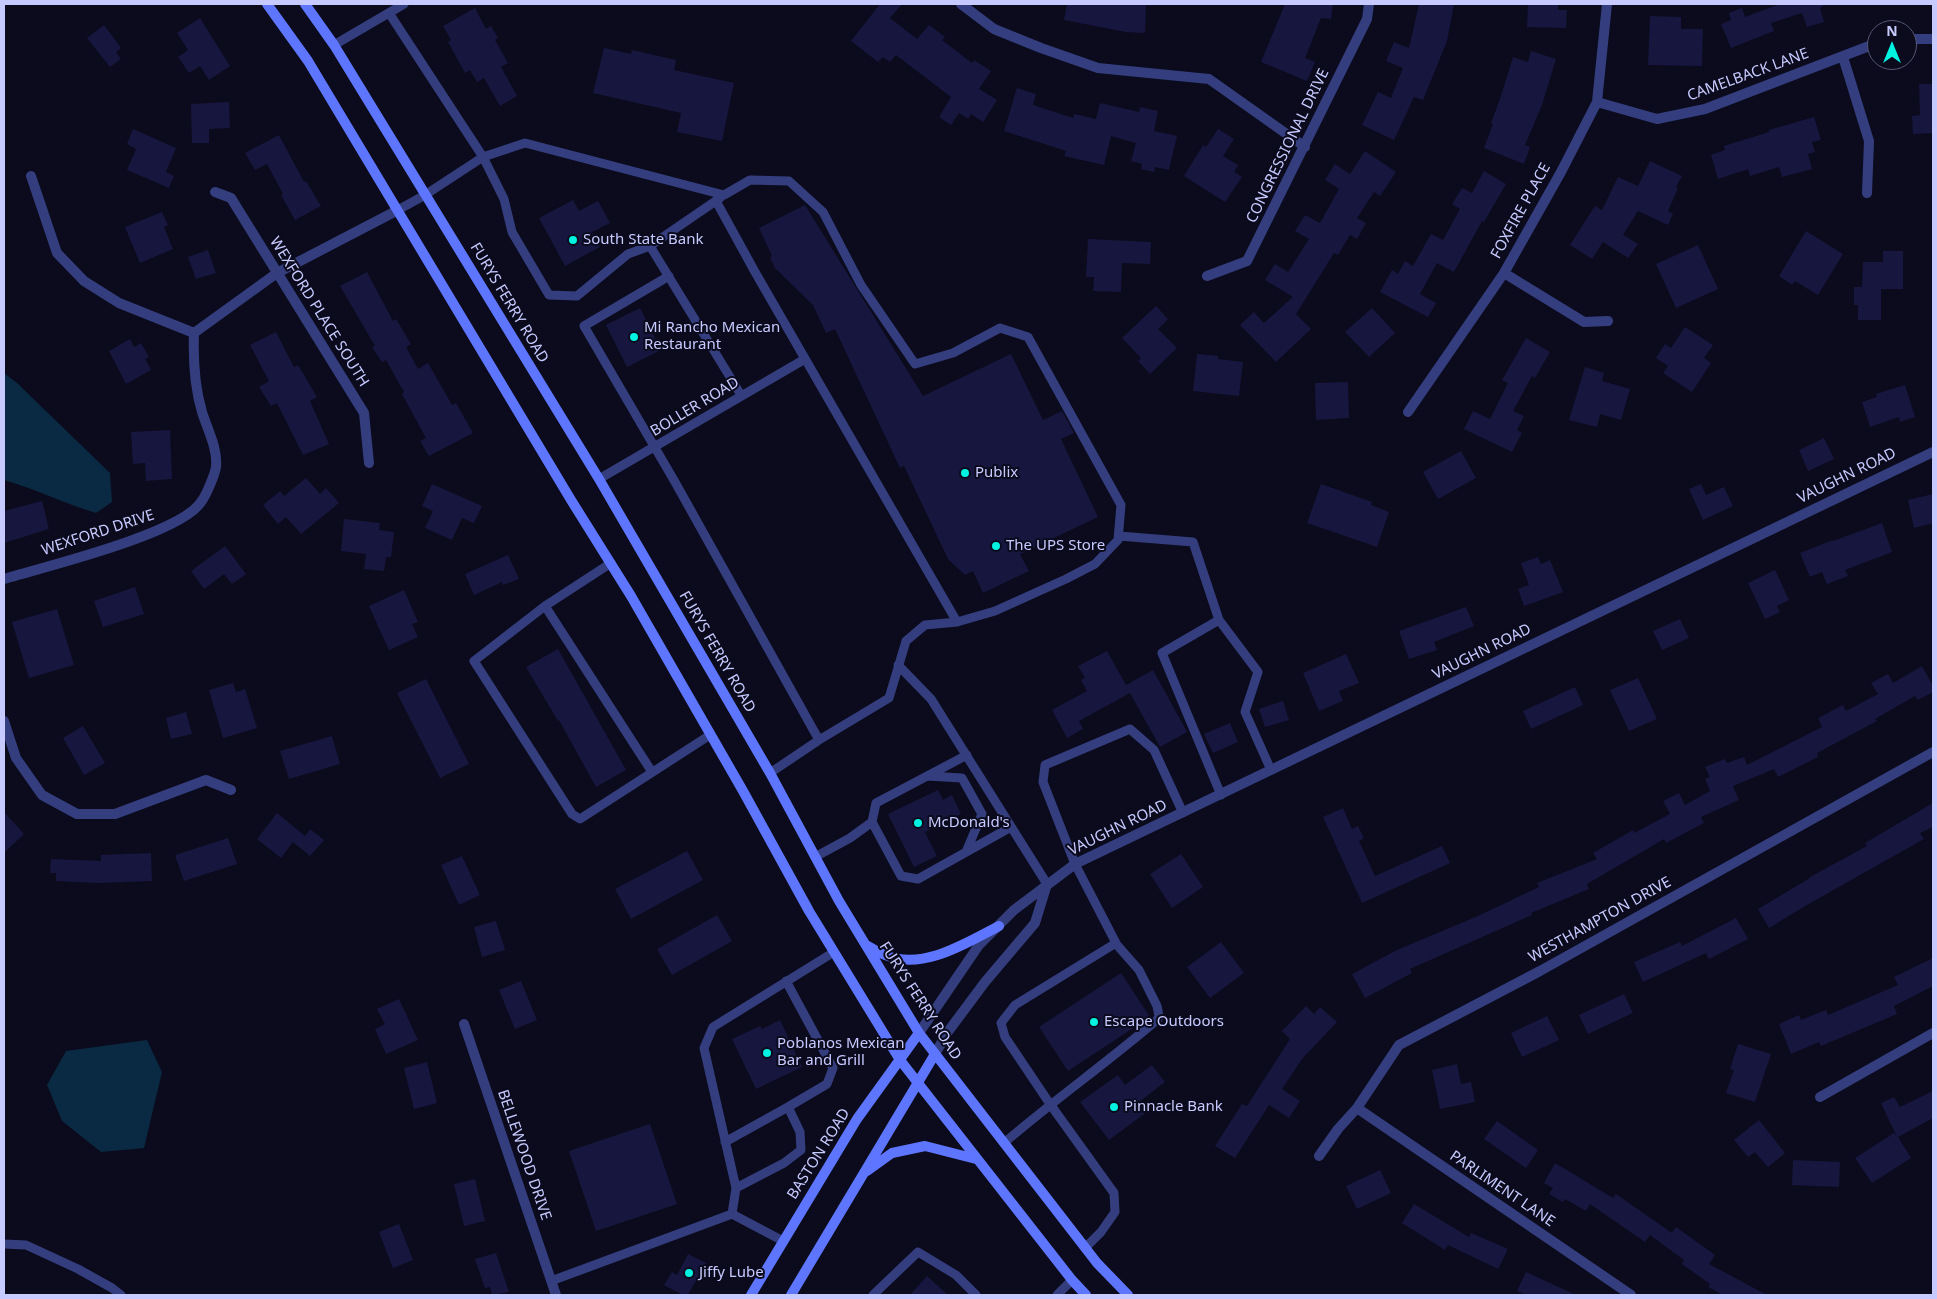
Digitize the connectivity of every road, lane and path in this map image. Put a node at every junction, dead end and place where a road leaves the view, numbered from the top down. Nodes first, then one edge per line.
1 (267, 4) edge
2 (305, 4) edge
3 (404, 4) edge
4 (961, 4) edge
5 (1370, 4) edge
6 (1606, 4) edge
7 (389, 13) junction
8 (1917, 39) edge
9 (1933, 39) edge
10 (334, 45) junction
11 (1867, 47) edge
12 (1843, 57) junction
13 (1597, 102) junction
14 (1304, 147) junction
15 (483, 157) junction
16 (31, 176) dead end
17 (215, 192) dead end
18 (1867, 193) dead end
19 (425, 195) junction
20 (720, 198) junction
21 (398, 210) junction
22 (650, 246) junction
23 (277, 273) junction
24 (1504, 273) junction
25 (669, 276) junction
26 (1207, 276) dead end
27 (1608, 322) dead end
28 (194, 333) junction
29 (805, 359) junction
30 (741, 395) junction
31 (1408, 412) dead end
32 (655, 447) junction
33 (1933, 452) edge
34 (369, 463) dead end
35 (599, 479) junction
36 (1119, 536) junction
37 (611, 563) junction
38 (4, 579) edge
39 (545, 606) junction
40 (1219, 620) junction
41 (957, 622) junction
42 (898, 665) junction
43 (4, 722) edge
44 (710, 735) junction
45 (819, 740) junction
46 (1933, 752) edge
47 (967, 756) junction
48 (1271, 770) junction
49 (652, 772) junction
50 (770, 773) junction
51 (927, 776) junction
52 (231, 790) dead end
53 (1221, 795) junction
54 (1183, 813) junction
55 (872, 822) junction
56 (1011, 827) junction
57 (966, 852) junction
58 (815, 857) junction
59 (1076, 864) junction
60 (1047, 884) junction
61 (999, 926) junction
62 (1116, 943) junction
63 (866, 945) junction
64 (834, 952) junction
65 (786, 981) junction
66 (464, 1024) dead end
67 (919, 1033) junction
68 (1933, 1033) edge
69 (935, 1054) junction
70 (900, 1060) junction
71 (917, 1084) junction
72 (1820, 1097) dead end
73 (1050, 1104) junction
74 (788, 1107) junction
75 (1357, 1108) junction
76 (725, 1142) junction
77 (1004, 1143) junction
78 (1319, 1156) dead end
79 (976, 1159) junction
80 (864, 1173) junction
81 (736, 1188) junction
82 (732, 1214) junction
83 (783, 1240) junction
84 (4, 1244) edge
85 (1086, 1248) junction
86 (1072, 1280) junction
87 (551, 1281) junction
88 (794, 1294) edge
89 (122, 1295) edge
90 (556, 1295) edge
91 (751, 1295) edge
92 (873, 1295) edge
93 (976, 1295) edge
94 (1057, 1295) edge
95 (1086, 1295) edge
96 (1128, 1295) edge
97 (1631, 1295) edge

1 - 21 main road
2 - 10 main road, FURYS FERRY ROAD
3 - 7 lane
4 - 14 street
5 - 14 street, CONGRESSIONAL DRIVE
6 - 13 street, FOXFIRE PLACE
7 - 10 lane
7 - 15 lane
8 - 9 street
10 - 19 main road, FURYS FERRY ROAD
11 - 12 street, CAMELBACK LANE
12 - 13 street, CAMELBACK LANE
12 - 18 street
13 - 24 street, FOXFIRE PLACE
14 - 26 street, CONGRESSIONAL DRIVE
15 - 19 lane
15 - 20 lane
15 - 22 lane
16 - 28 street
17 - 23 street, WEXFORD PLACE SOUTH
19 - 21 lane
19 - 35 main road, FURYS FERRY ROAD
20 - 22 lane
20 - 29 lane
20 - 36 lane
21 - 23 street
21 - 37 main road
22 - 25 lane
23 - 28 street
23 - 34 street, WEXFORD PLACE SOUTH
24 - 27 street
24 - 31 street, FOXFIRE PLACE
25 - 30 lane
25 - 32 lane
28 - 38 street, WEXFORD DRIVE
29 - 30 lane, BOLLER ROAD
29 - 41 lane
30 - 32 lane, BOLLER ROAD
32 - 35 lane, BOLLER ROAD
32 - 45 lane
33 - 48 street, VAUGHN ROAD
35 - 50 main road, FURYS FERRY ROAD
36 - 40 lane
36 - 41 lane
37 - 39 lane
37 - 44 main road
39 - 49 lane
39 - 49 lane
40 - 48 lane
40 - 53 lane
41 - 42 lane
42 - 45 lane
42 - 47 lane
43 - 52 street
44 - 49 lane
44 - 64 main road
45 - 50 lane
46 - 75 street, WESTHAMPTON DRIVE
47 - 51 lane
47 - 56 lane
48 - 53 street, VAUGHN ROAD
50 - 58 main road, FURYS FERRY ROAD
51 - 55 lane
51 - 57 lane
53 - 54 street, VAUGHN ROAD
54 - 59 street, VAUGHN ROAD
54 - 59 lane
55 - 57 lane
55 - 58 lane
56 - 57 lane
56 - 60 lane
58 - 63 main road, FURYS FERRY ROAD
59 - 60 street, VAUGHN ROAD
59 - 62 lane
60 - 61 street, VAUGHN ROAD
60 - 69 street
61 - 63 main road
61 - 67 street, VAUGHN ROAD
62 - 73 lane
62 - 73 lane
63 - 67 main road, FURYS FERRY ROAD
64 - 65 lane
64 - 70 main road
65 - 74 lane
65 - 76 lane
66 - 87 street, BELLEWOOD DRIVE
67 - 69 main road, FURYS FERRY ROAD
67 - 70 main road, BASTON ROAD
68 - 72 street
69 - 71 main road
69 - 77 main road, FURYS FERRY ROAD
70 - 71 main road
70 - 83 main road, BASTON ROAD
71 - 79 main road
71 - 80 main road
73 - 77 lane
73 - 85 lane
74 - 76 lane
74 - 81 lane
75 - 78 street, WESTHAMPTON DRIVE
75 - 97 street, PARLIMENT LANE
76 - 81 lane
77 - 85 main road, FURYS FERRY ROAD
79 - 80 main road
79 - 86 main road
80 - 88 main road
81 - 82 lane
82 - 83 lane
82 - 87 lane
83 - 91 main road, BASTON ROAD
84 - 89 lane
85 - 96 main road, FURYS FERRY ROAD
86 - 94 lane
86 - 95 main road
87 - 90 street, BELLEWOOD DRIVE
92 - 93 lane

